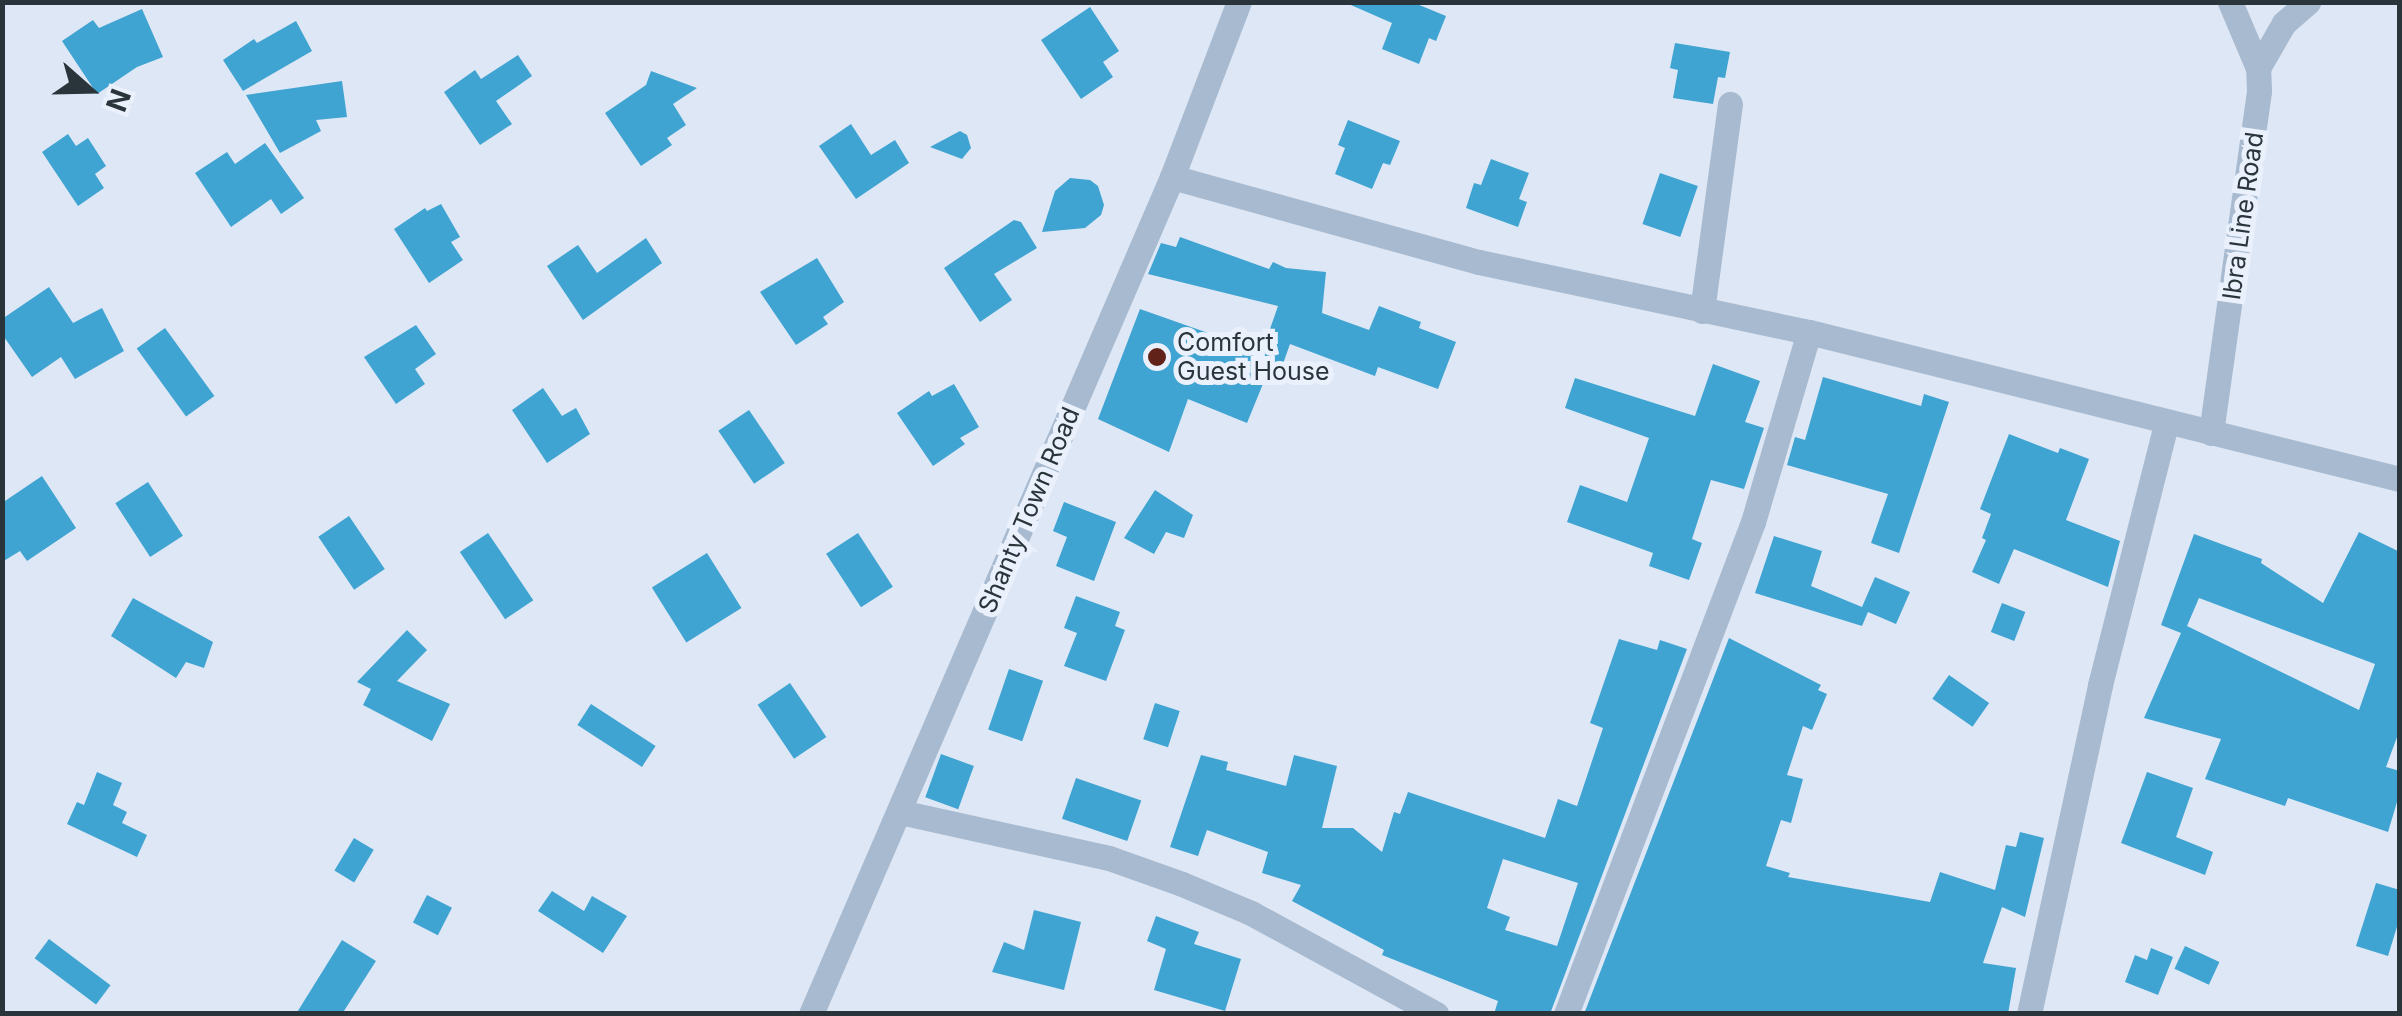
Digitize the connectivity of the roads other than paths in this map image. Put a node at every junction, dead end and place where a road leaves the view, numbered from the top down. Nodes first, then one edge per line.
1 (1239, 2) edge
2 (2230, 2) edge
3 (2308, 2) edge
4 (2258, 68) junction
5 (1730, 104) dead end
6 (1172, 176) junction
7 (1702, 311) junction
8 (1809, 332) junction
9 (2166, 424) junction
10 (2211, 434) junction
11 (2400, 479) edge
12 (900, 812) junction
13 (811, 1014) edge
14 (1436, 1014) edge
15 (1566, 1014) edge
16 (2028, 1014) edge

1 - 6 street, Shanty Town Road
2 - 4 street, Ibra Line Road
3 - 4 street
4 - 10 street, Ibra Line Road
5 - 7 street
6 - 7 street
6 - 12 street, Shanty Town Road
7 - 8 street
8 - 9 street
8 - 15 street
9 - 10 street
9 - 16 street
10 - 11 street
12 - 13 street, Shanty Town Road
12 - 14 street

